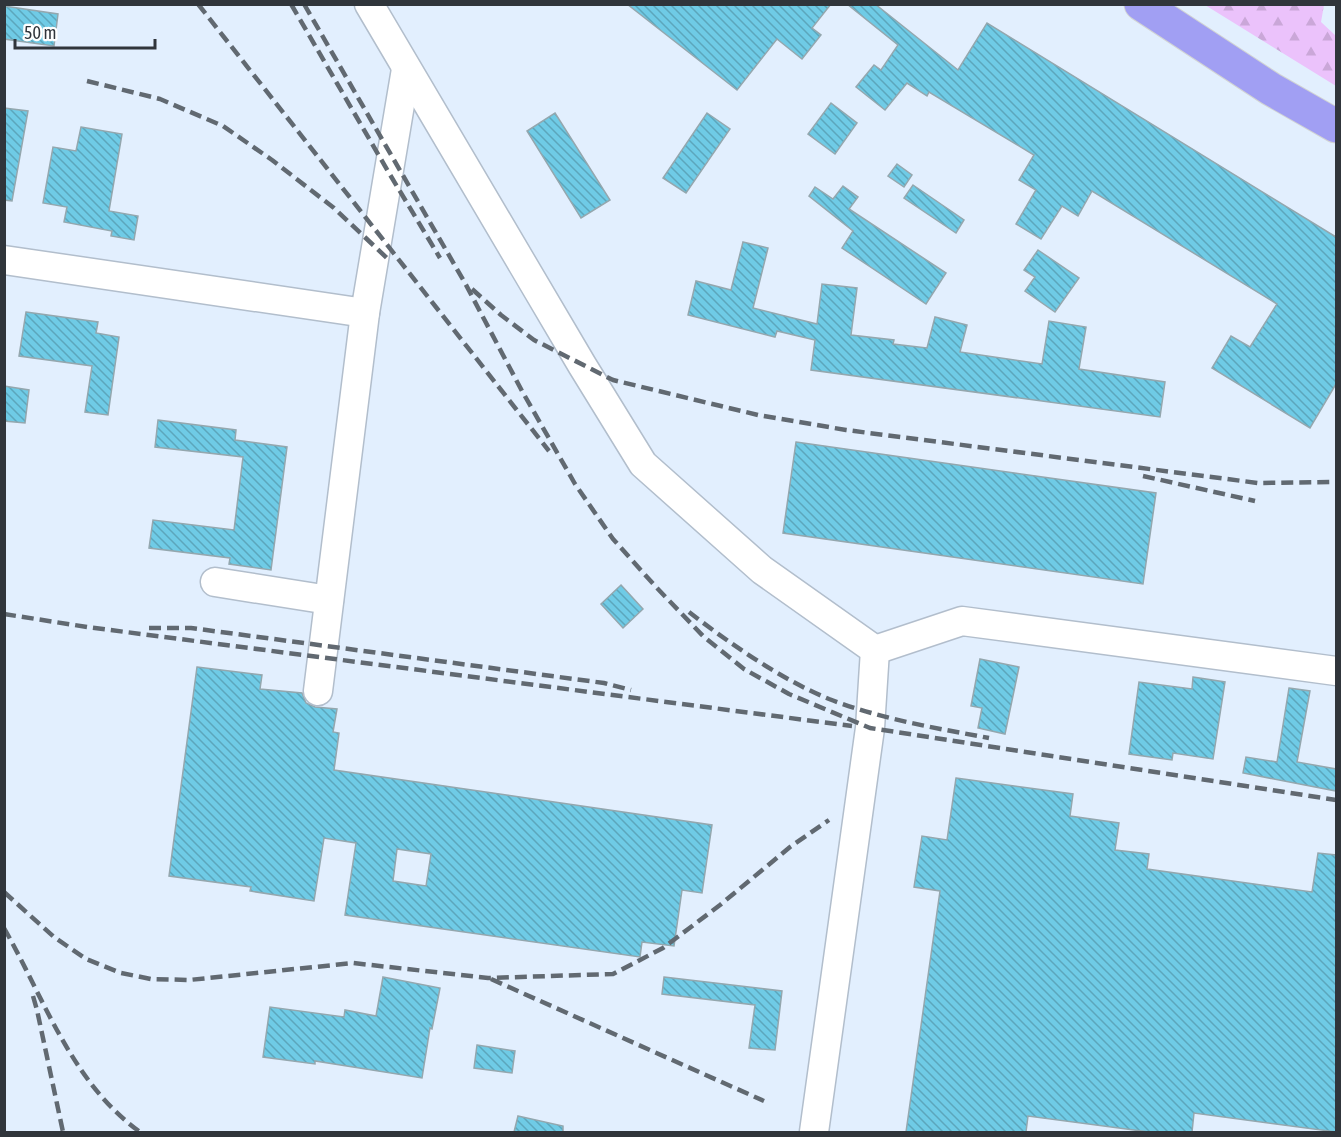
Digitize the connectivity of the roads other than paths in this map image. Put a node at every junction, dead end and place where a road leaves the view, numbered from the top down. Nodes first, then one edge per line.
1 (369, 4) edge
2 (1141, 4) edge
3 (406, 69) junction
4 (1336, 126) edge
5 (4, 260) edge
6 (365, 313) junction
7 (215, 582) dead end
8 (329, 600) junction
9 (875, 650) junction
10 (1336, 671) edge
11 (318, 691) dead end
12 (814, 1132) edge

1 - 3 lane
2 - 4 highway
3 - 6 lane
3 - 9 lane
5 - 6 lane
6 - 8 lane
7 - 8 lane
8 - 11 lane
9 - 10 lane
9 - 12 lane

